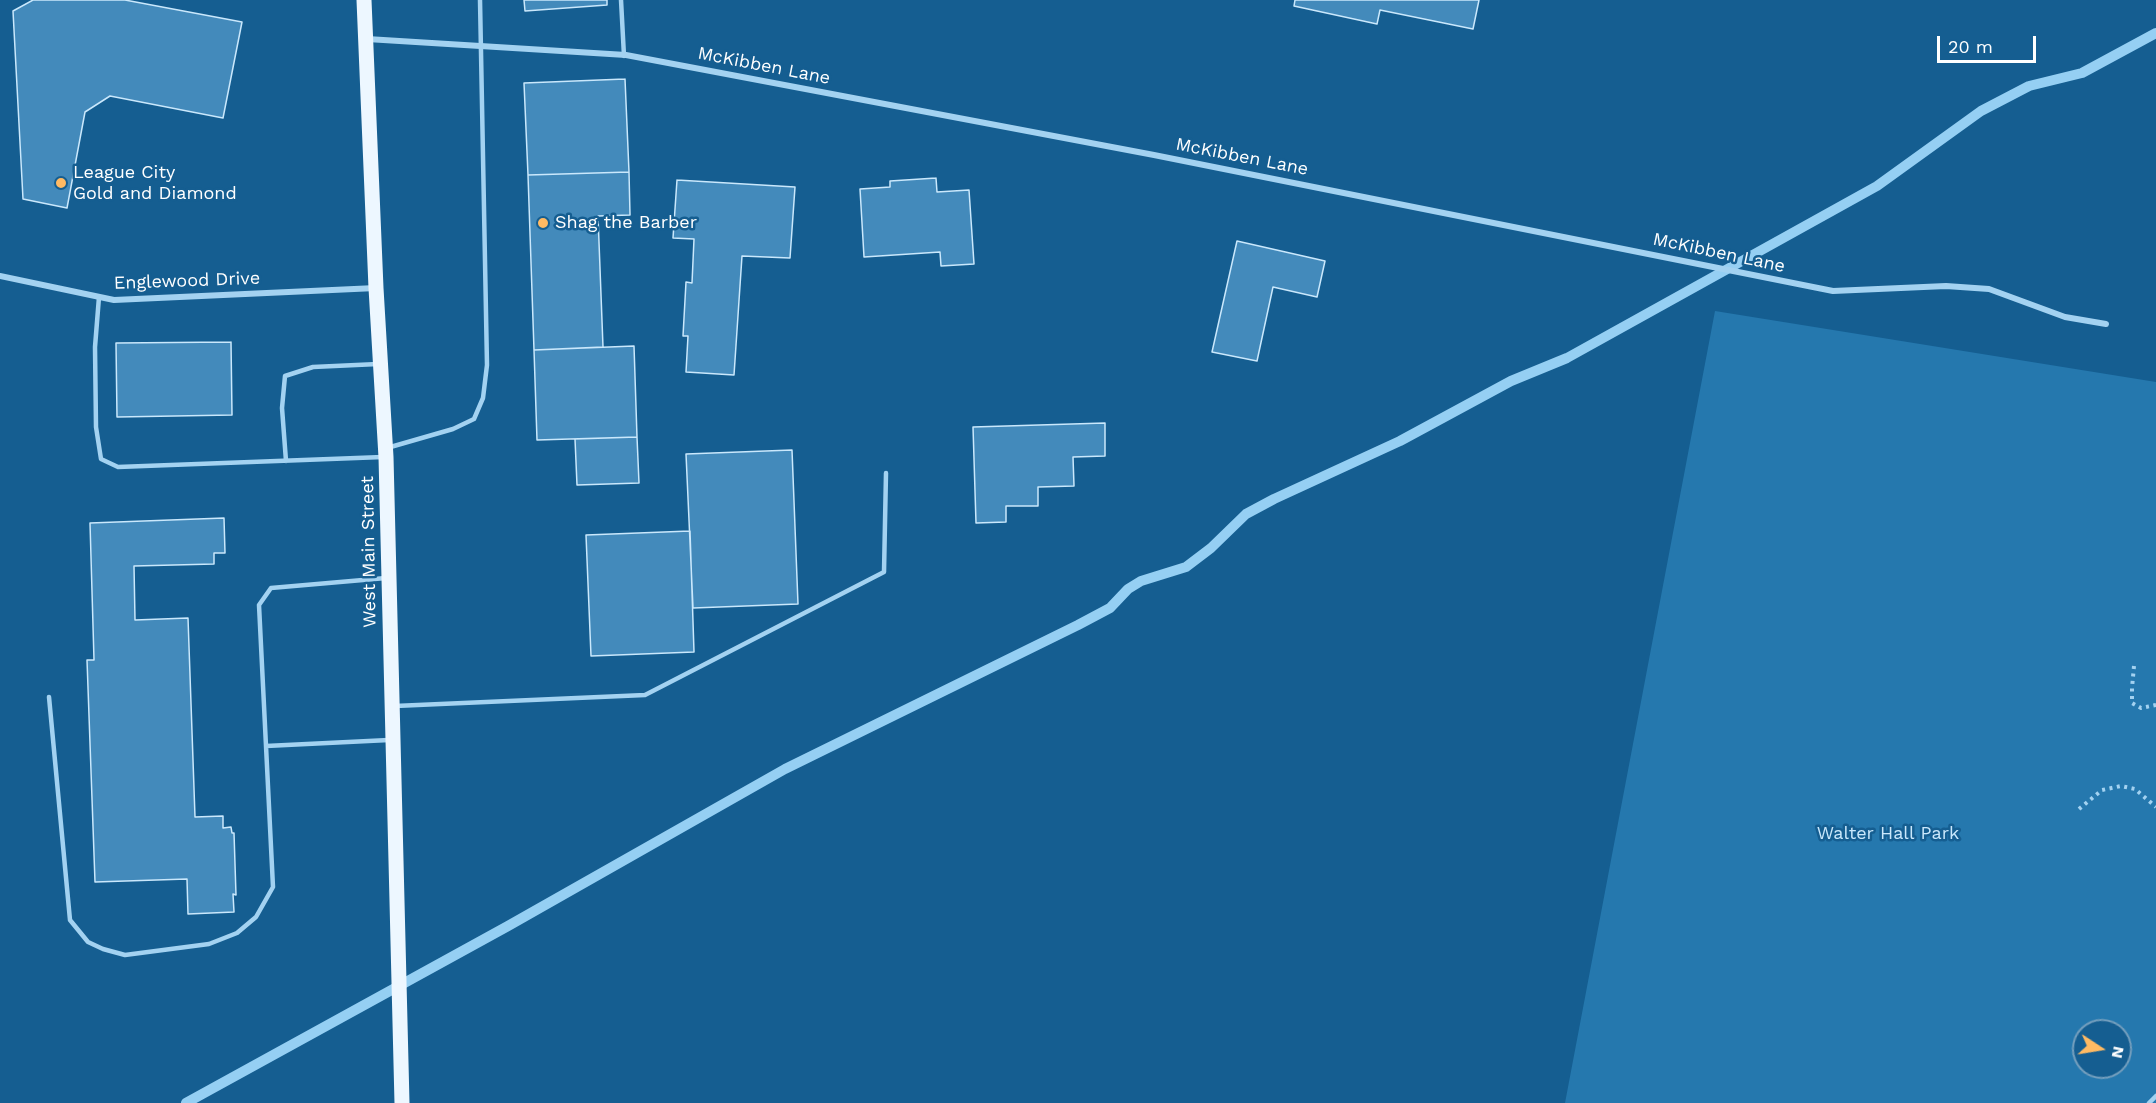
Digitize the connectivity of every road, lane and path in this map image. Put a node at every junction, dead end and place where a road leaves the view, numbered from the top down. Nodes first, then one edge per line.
1 (364, 0) edge
2 (480, 0) edge
3 (621, 0) edge
4 (366, 39) junction
5 (481, 46) junction
6 (624, 56) junction
7 (0, 276) edge
8 (376, 288) junction
9 (99, 297) junction
10 (2106, 324) dead end
11 (381, 364) junction
12 (386, 452) junction
13 (286, 461) junction
14 (886, 473) dead end
15 (389, 577) junction
16 (2134, 666) dead end
17 (49, 697) dead end
18 (2156, 705) edge
19 (392, 706) junction
20 (393, 740) junction
21 (266, 746) junction
22 (2156, 807) edge
23 (2079, 809) dead end
24 (2156, 1096) edge
25 (402, 1103) edge
26 (2149, 1103) edge

1 - 4 main road, West Main Street
2 - 5 lane
3 - 6 lane
4 - 5 street, McKibben Lane
4 - 8 main road, West Main Street
5 - 6 street, McKibben Lane
5 - 12 lane
6 - 10 street, McKibben Lane
7 - 9 street, Englewood Drive
8 - 9 street, Englewood Drive
8 - 11 main road, West Main Street
9 - 13 lane
11 - 12 main road, West Main Street
11 - 13 lane
12 - 13 lane
12 - 15 main road, West Main Street
14 - 19 lane
15 - 19 main road, West Main Street
15 - 21 lane
16 - 18 path
17 - 21 lane
19 - 20 main road, West Main Street
20 - 21 lane
20 - 25 main road, West Main Street
22 - 23 path
24 - 26 lane

